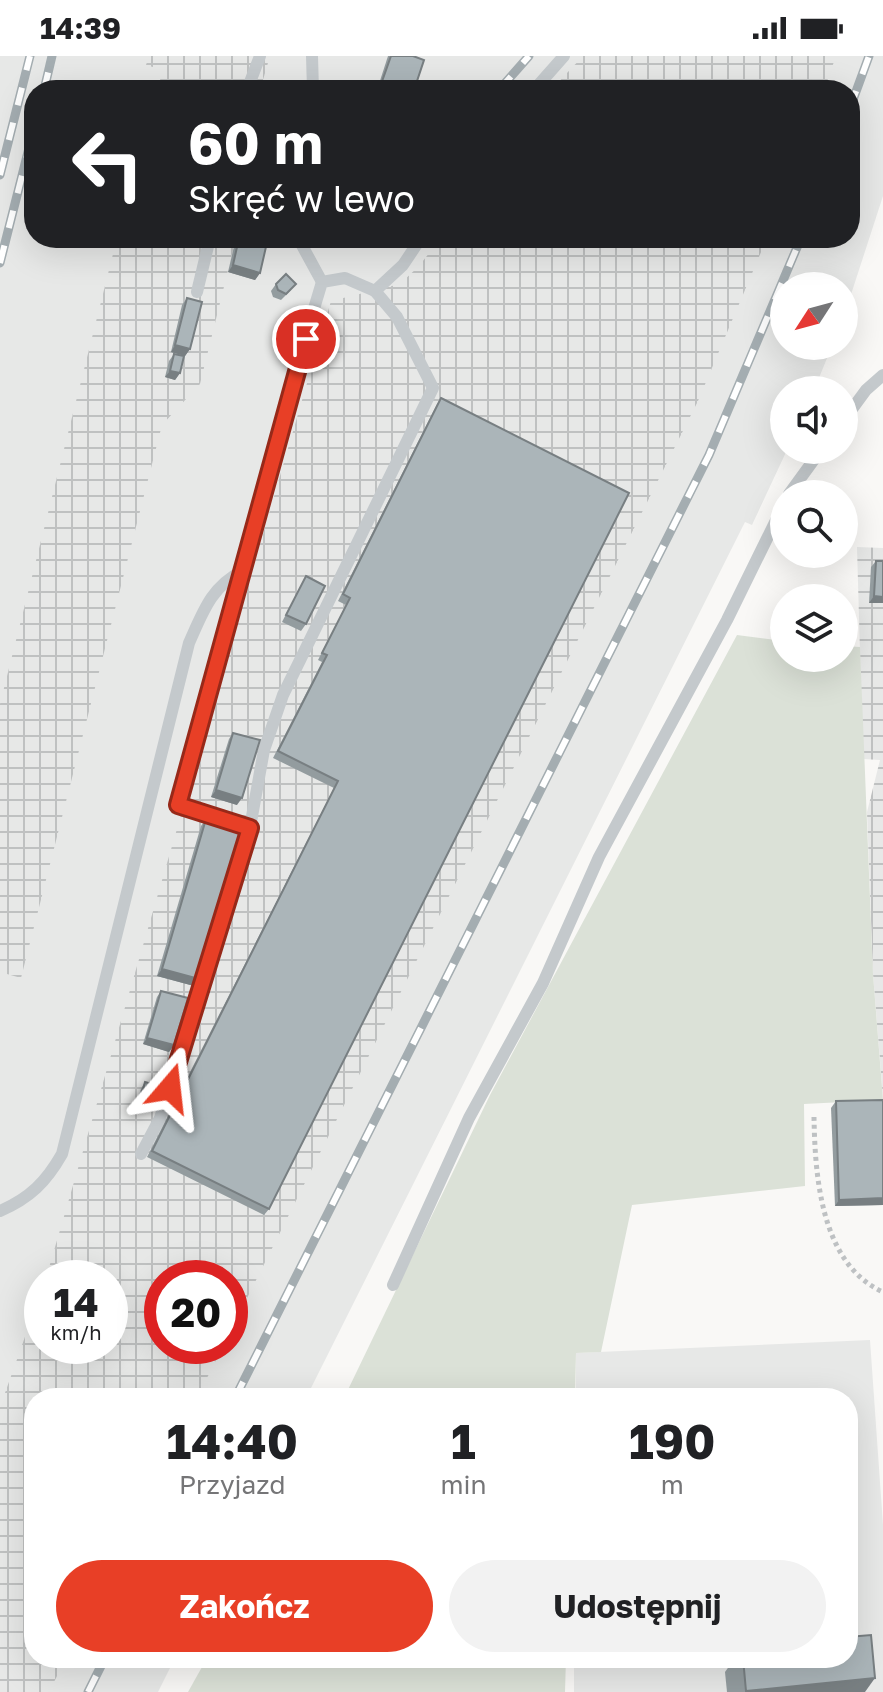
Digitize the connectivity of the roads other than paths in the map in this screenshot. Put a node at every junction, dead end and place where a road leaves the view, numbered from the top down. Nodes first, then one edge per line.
1 (260, 56) edge
2 (312, 56) edge
3 (564, 56) edge
4 (251, 80) edge
5 (313, 80) edge
6 (543, 80) edge
7 (208, 248) edge
8 (303, 248) edge
9 (414, 248) edge
10 (322, 282) junction
11 (375, 291) junction
12 (197, 292) dead end
13 (883, 375) edge
14 (858, 401) edge
15 (770, 532) edge
16 (242, 571) junction
17 (250, 828) junction
18 (141, 1154) dead end
19 (0, 1211) edge
20 (393, 1285) dead end

1 - 4 lane
2 - 5 lane
3 - 6 lane
7 - 12 lane
8 - 10 lane
9 - 11 lane
10 - 11 lane
10 - 16 lane
11 - 17 lane
13 - 14 lane
15 - 20 lane
16 - 17 lane
16 - 19 lane
17 - 18 lane

